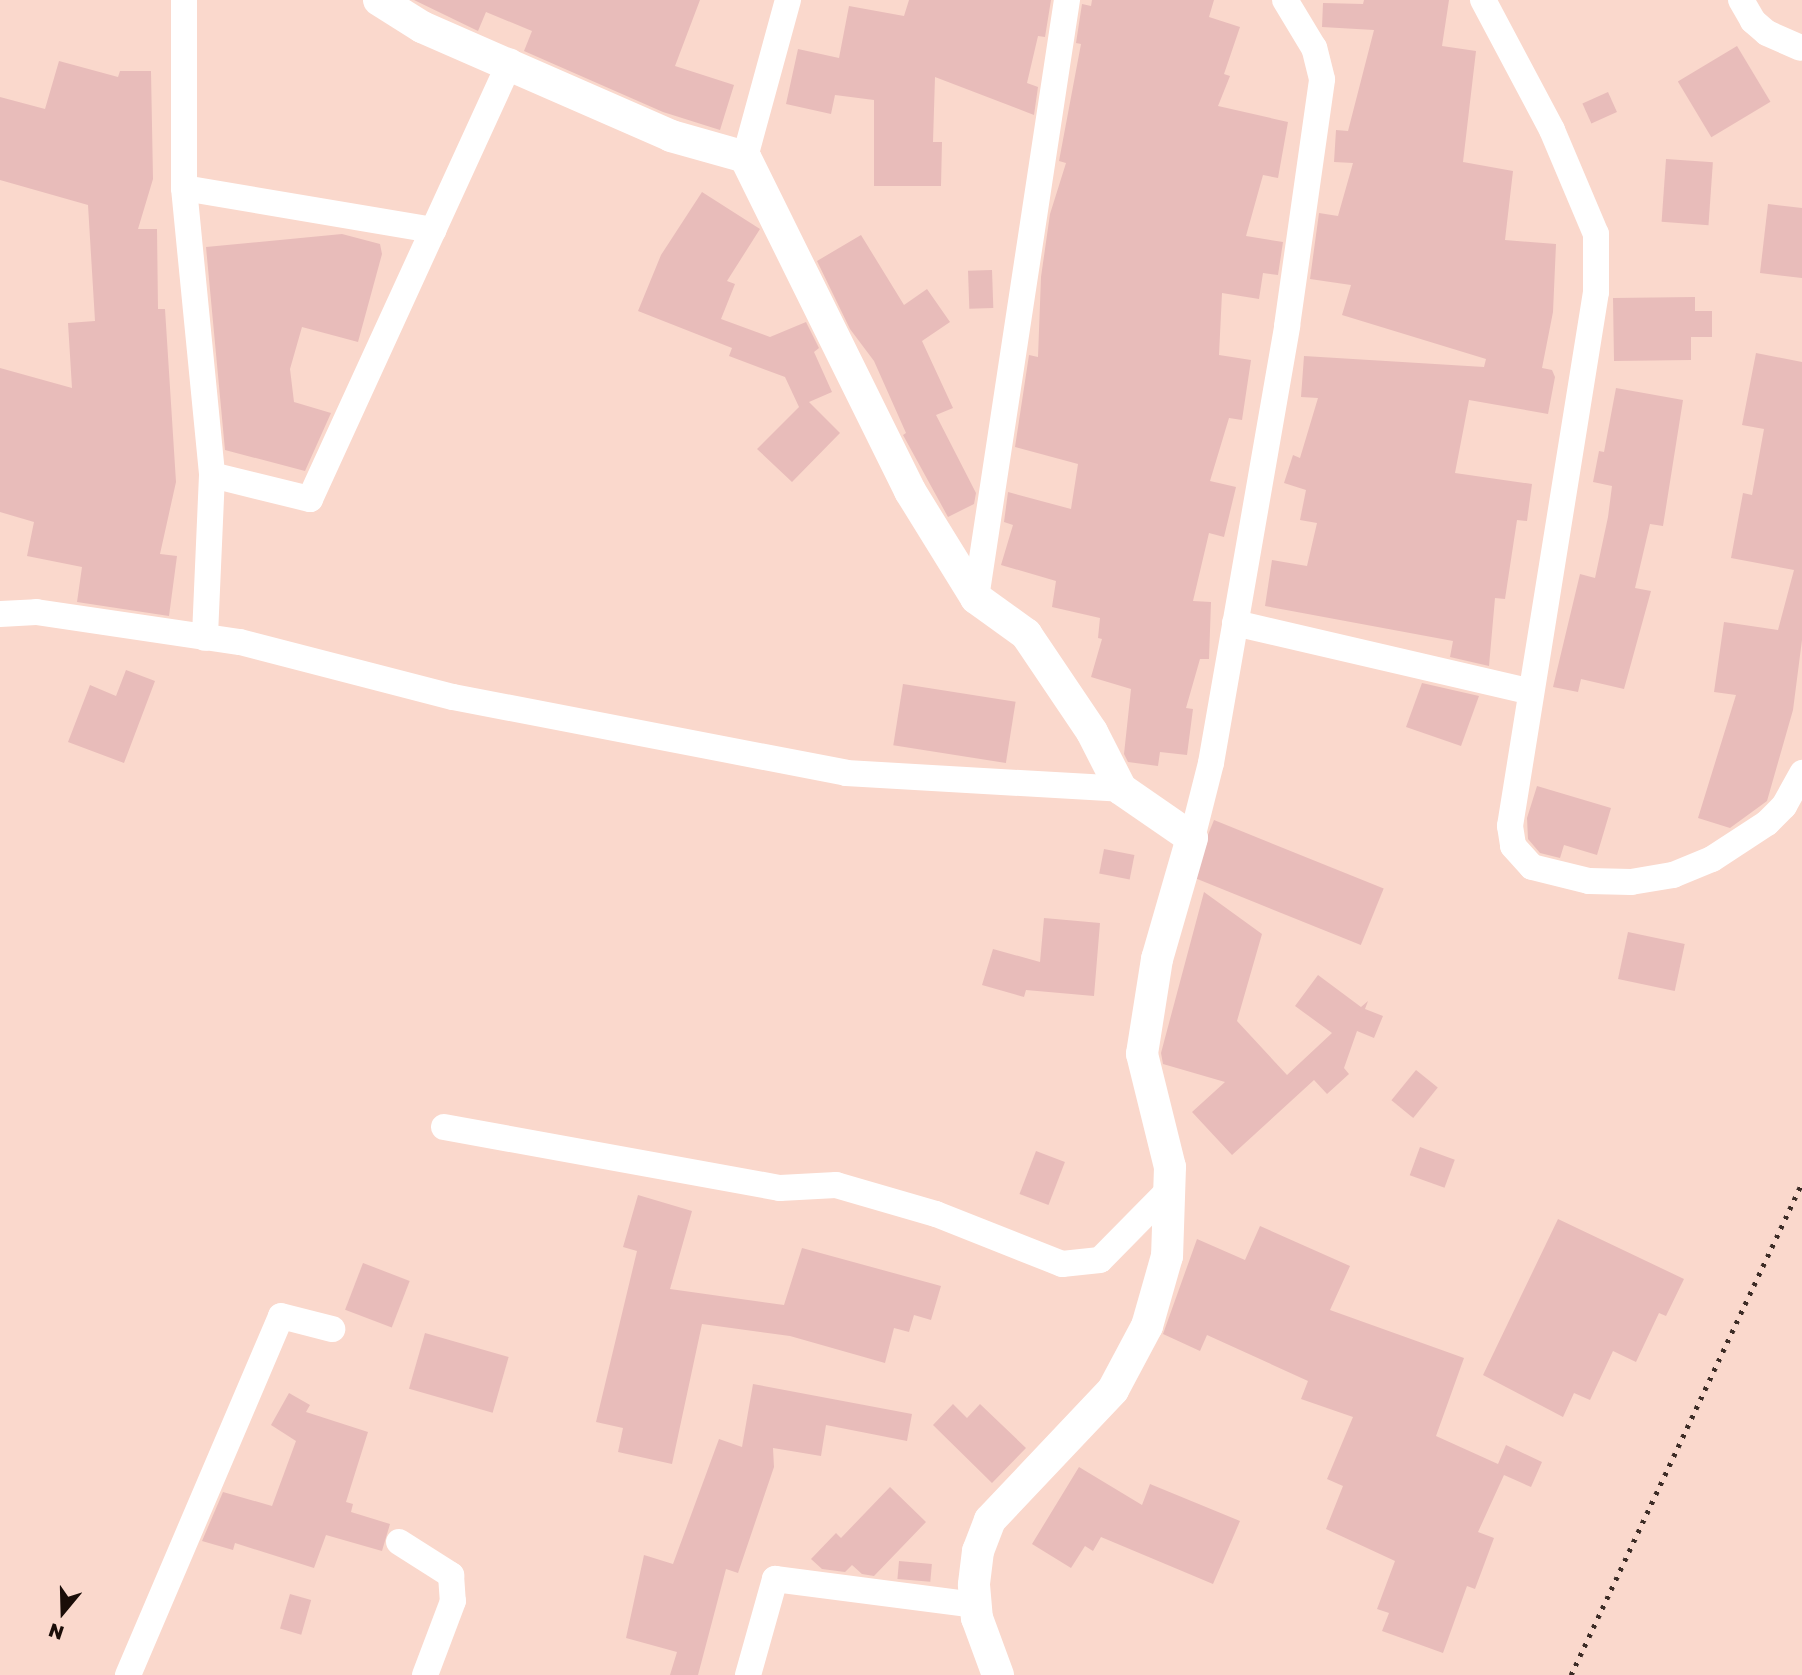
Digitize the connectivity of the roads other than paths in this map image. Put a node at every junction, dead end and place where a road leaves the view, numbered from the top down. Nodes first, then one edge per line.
1 (184, 0) edge
2 (379, 0) edge
3 (788, 0) edge
4 (1067, 0) edge
5 (1285, 0) edge
6 (1483, 0) edge
7 (1741, 0) edge
8 (1801, 45) edge
9 (510, 62) junction
10 (745, 157) junction
11 (184, 188) junction
12 (433, 230) junction
13 (212, 475) junction
14 (976, 598) junction
15 (0, 614) edge
16 (1235, 623) junction
17 (205, 638) junction
18 (1531, 692) junction
19 (1802, 774) edge
20 (1121, 789) junction
21 (1192, 838) junction
22 (444, 1127) dead end
23 (1169, 1190) junction
24 (332, 1329) dead end
25 (399, 1542) dead end
26 (976, 1605) junction
27 (128, 1675) edge
28 (425, 1675) edge
29 (748, 1675) edge
30 (998, 1675) edge

1 - 11 street
2 - 9 street
3 - 10 street
4 - 14 street
5 - 16 street
6 - 18 street
7 - 8 street
9 - 10 street
9 - 12 street
10 - 14 street
11 - 12 street
11 - 13 street
12 - 13 street
13 - 17 street
14 - 20 street
15 - 17 street
16 - 18 street
16 - 21 street
17 - 20 street
18 - 19 street
20 - 21 street
21 - 23 street
22 - 23 street
23 - 26 street
24 - 27 street
25 - 28 street
26 - 29 street
26 - 30 street

